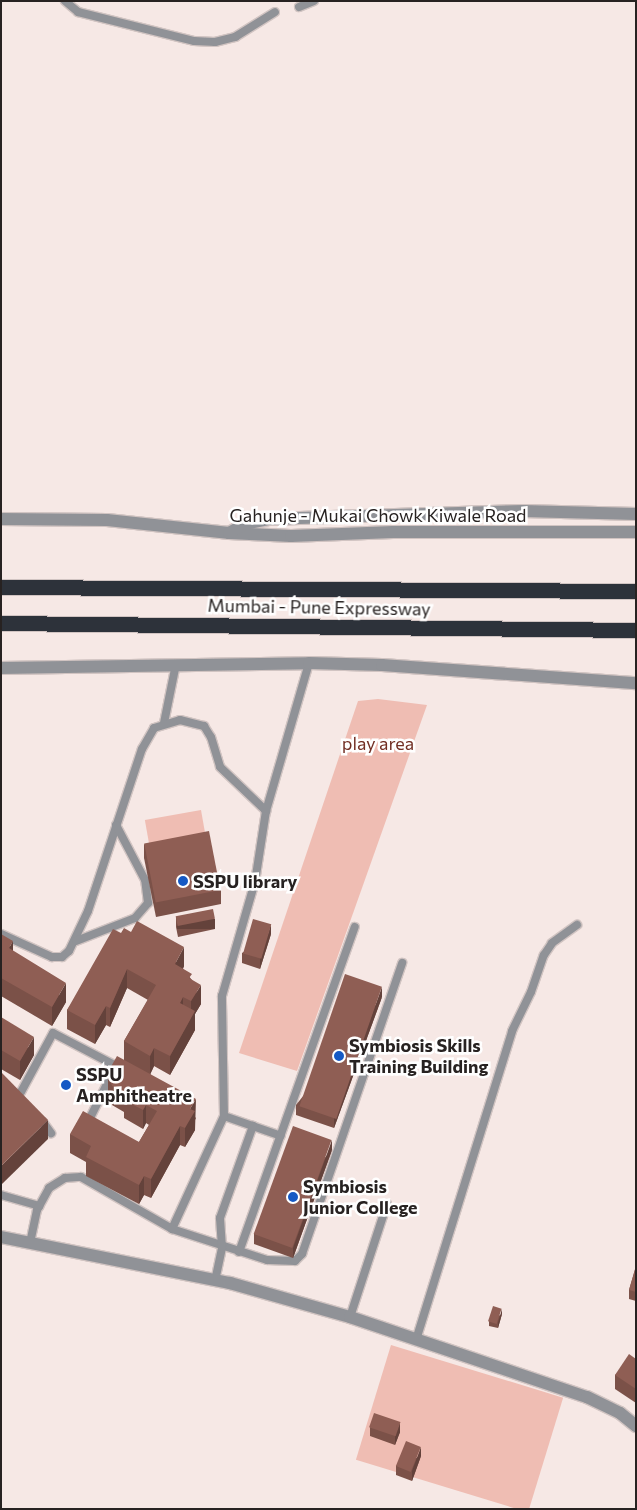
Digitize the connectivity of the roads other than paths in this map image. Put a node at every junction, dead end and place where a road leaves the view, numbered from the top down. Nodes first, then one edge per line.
1 (64, 1) edge
2 (314, 1) edge
3 (300, 7) dead end
4 (275, 12) dead end
5 (636, 514) edge
6 (1, 520) edge
7 (636, 532) edge
8 (229, 534) junction
9 (1, 587) edge
10 (636, 592) edge
11 (1, 623) edge
12 (636, 630) edge
13 (309, 663) junction
14 (176, 664) junction
15 (1, 668) edge
16 (636, 683) edge
17 (164, 723) junction
18 (266, 810) junction
19 (116, 826) junction
20 (576, 925) dead end
21 (355, 927) dead end
22 (1, 934) edge
23 (76, 941) junction
24 (402, 963) dead end
25 (21, 1093) edge
26 (36, 1113) edge
27 (224, 1116) junction
28 (86, 1125) edge
29 (253, 1126) junction
30 (51, 1133) dead end
31 (281, 1136) junction
32 (1, 1195) edge
33 (387, 1204) dead end
34 (39, 1206) junction
35 (172, 1229) junction
36 (1, 1237) edge
37 (30, 1243) junction
38 (222, 1247) junction
39 (239, 1252) junction
40 (215, 1281) junction
41 (350, 1317) junction
42 (416, 1340) junction
43 (636, 1426) edge

1 - 4 lane
2 - 3 lane
5 - 8 street
6 - 8 street, Gahunje - Mukai Chowk Kiwale Road
7 - 8 street, Gahunje - Mukai Chowk Kiwale Road
9 - 10 highway, Mumbai - Pune Expressway
11 - 12 highway, Mumbai - Pune Expressway
13 - 14 street
13 - 16 street
13 - 18 lane
14 - 15 street
14 - 17 lane
17 - 18 lane
17 - 19 lane
18 - 27 lane
19 - 23 lane
19 - 23 lane
20 - 42 lane
21 - 31 lane
22 - 23 lane
24 - 39 lane
25 - 28 lane
26 - 30 lane
27 - 29 lane
27 - 35 lane
29 - 31 lane
29 - 38 lane
31 - 39 lane
32 - 34 lane
33 - 41 lane
34 - 35 lane
34 - 37 lane
35 - 38 lane
36 - 37 street
37 - 40 street
38 - 39 lane
38 - 40 lane
40 - 41 street
41 - 42 street
42 - 43 street

